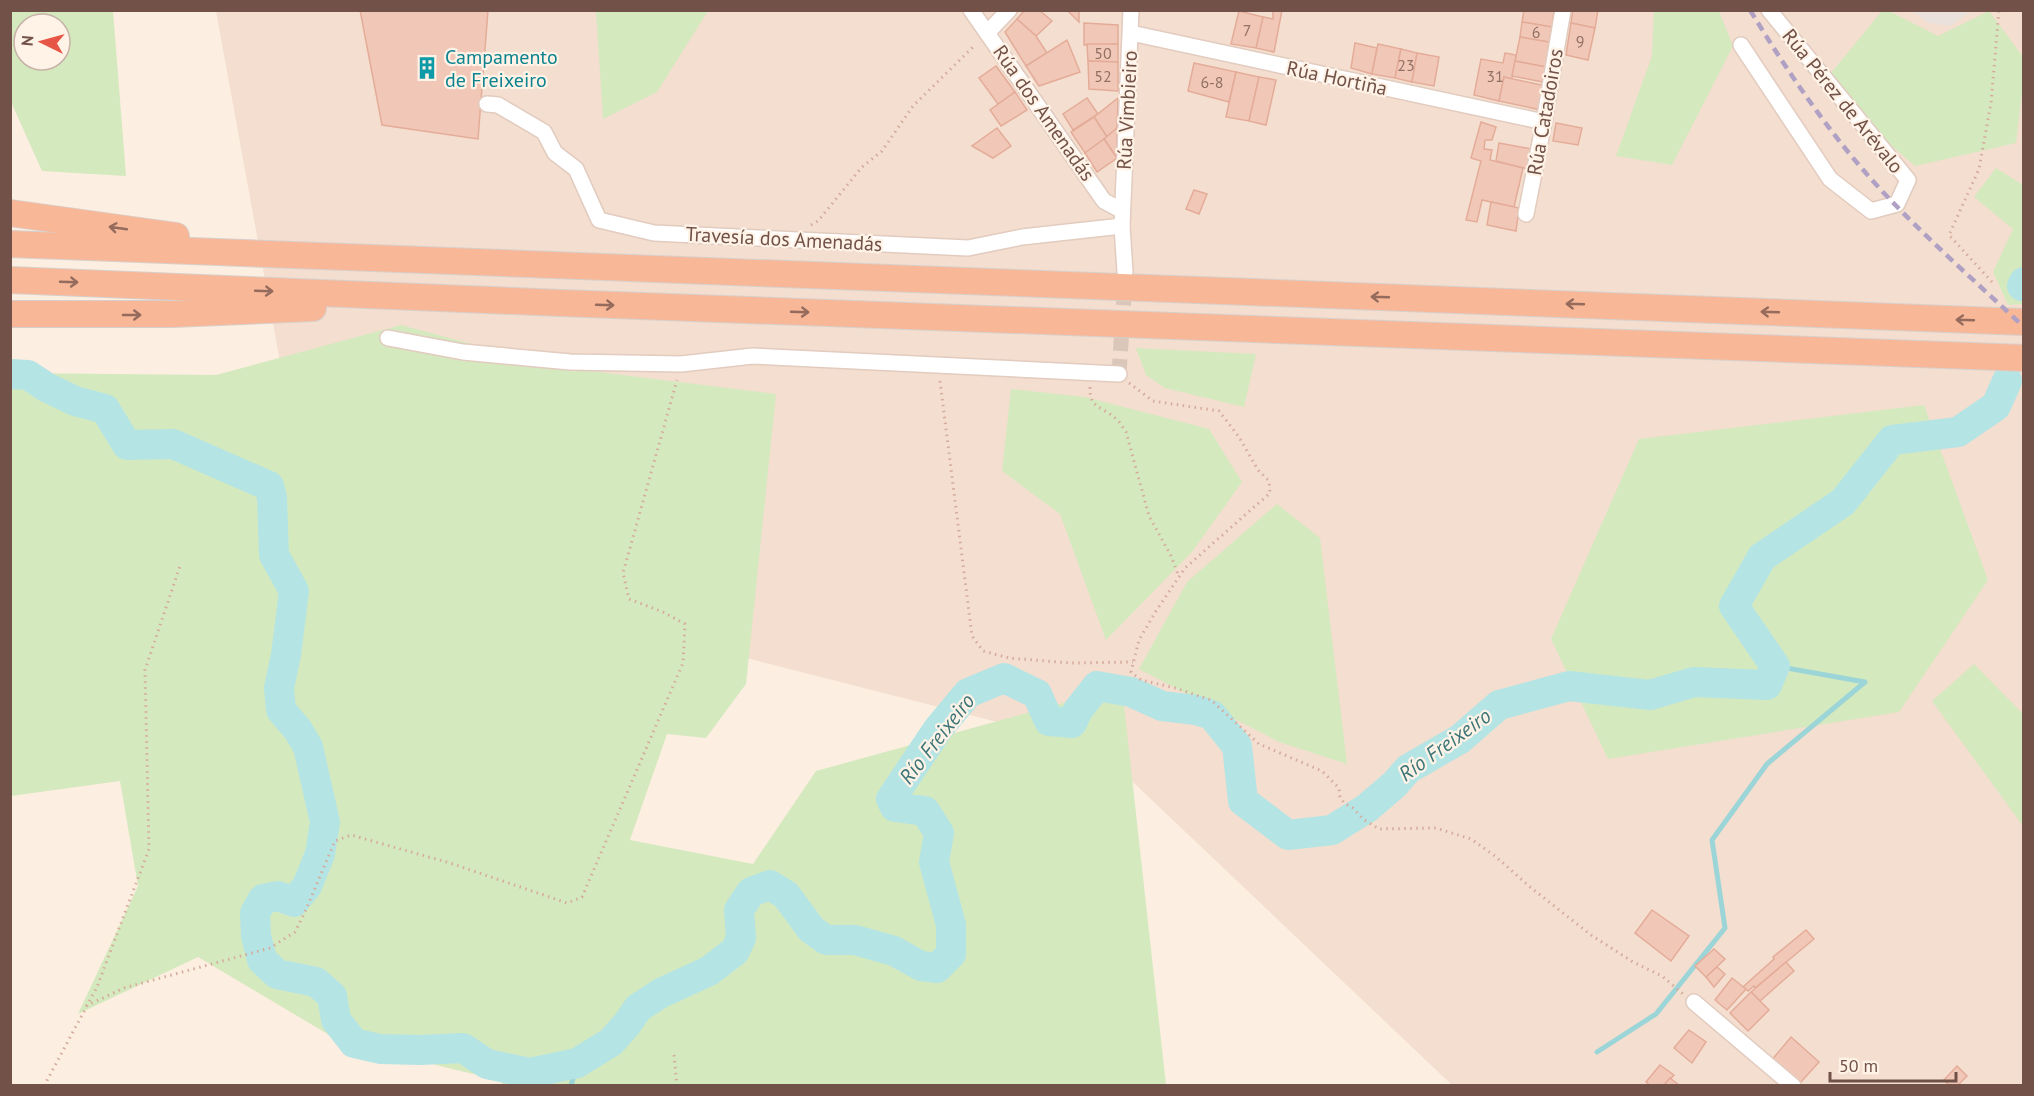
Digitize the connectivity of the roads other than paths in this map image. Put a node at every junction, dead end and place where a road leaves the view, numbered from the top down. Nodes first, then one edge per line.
1 (971, 10) edge
2 (1009, 10) edge
3 (1131, 10) edge
4 (1563, 10) edge
5 (1769, 10) edge
6 (988, 33) junction
7 (1131, 33) junction
8 (1741, 45) dead end
9 (487, 104) dead end
10 (1544, 122) junction
11 (1121, 210) junction
12 (10, 213) edge
13 (1526, 214) dead end
14 (1122, 226) junction
15 (10, 244) edge
16 (322, 256) junction
17 (1125, 272) tunnel mouth
18 (10, 280) edge
19 (561, 303) junction
20 (10, 314) edge
21 (2024, 322) edge
22 (388, 338) dead end
23 (2024, 358) edge
24 (1119, 374) road end
25 (1694, 1002) road end
26 (1793, 1086) edge

1 - 6 street, Rúa dos Amenadás
2 - 6 street
3 - 7 street, Rúa Vimbieiro
4 - 10 street, Rúa Catadoiros
5 - 8 street, Rúa Pérez de Arévalo
6 - 11 street, Rúa dos Amenadás
7 - 10 street, Rúa Hortiña
7 - 11 street, Rúa Vimbieiro
9 - 14 street, Travesía dos Amenadás
10 - 13 street, Rúa Catadoiros
11 - 14 street
16 -> 12 highway
14 - 17 street
15 - 16 highway
21 -> 16 highway
18 -> 19 highway
20 -> 19 highway
19 -> 23 highway
22 - 24 street
25 - 26 street

